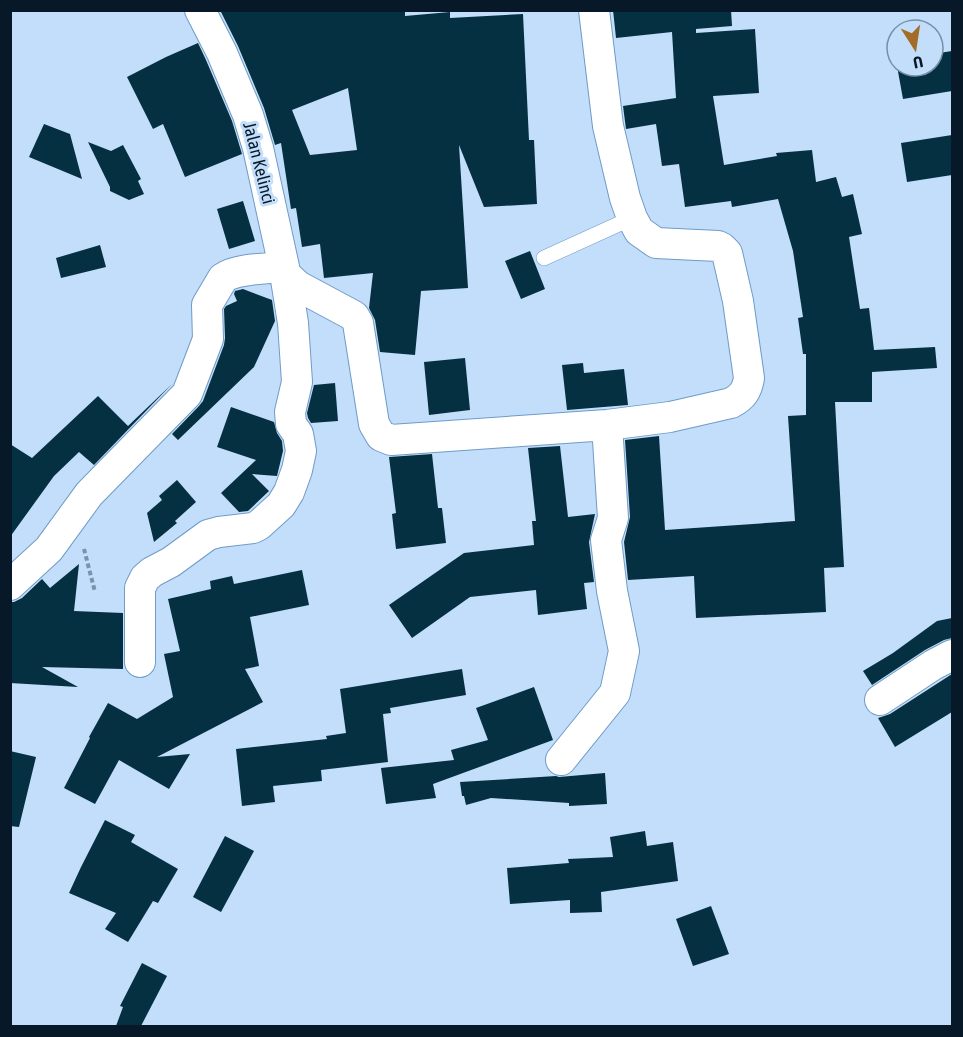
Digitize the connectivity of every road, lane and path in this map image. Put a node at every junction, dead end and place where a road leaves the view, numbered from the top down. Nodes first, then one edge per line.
1 (200, 10) edge
2 (594, 10) edge
3 (632, 218) junction
4 (544, 258) dead end
5 (284, 270) junction
6 (607, 425) junction
7 (10, 585) edge
8 (952, 655) edge
9 (140, 662) dead end
10 (880, 700) dead end
11 (561, 760) dead end

1 - 5 street, Jalan Kelinci
2 - 3 street
3 - 4 lane
3 - 6 street
5 - 6 street
5 - 7 street
5 - 9 street, Jalan Kelinci
6 - 11 street
8 - 10 street

